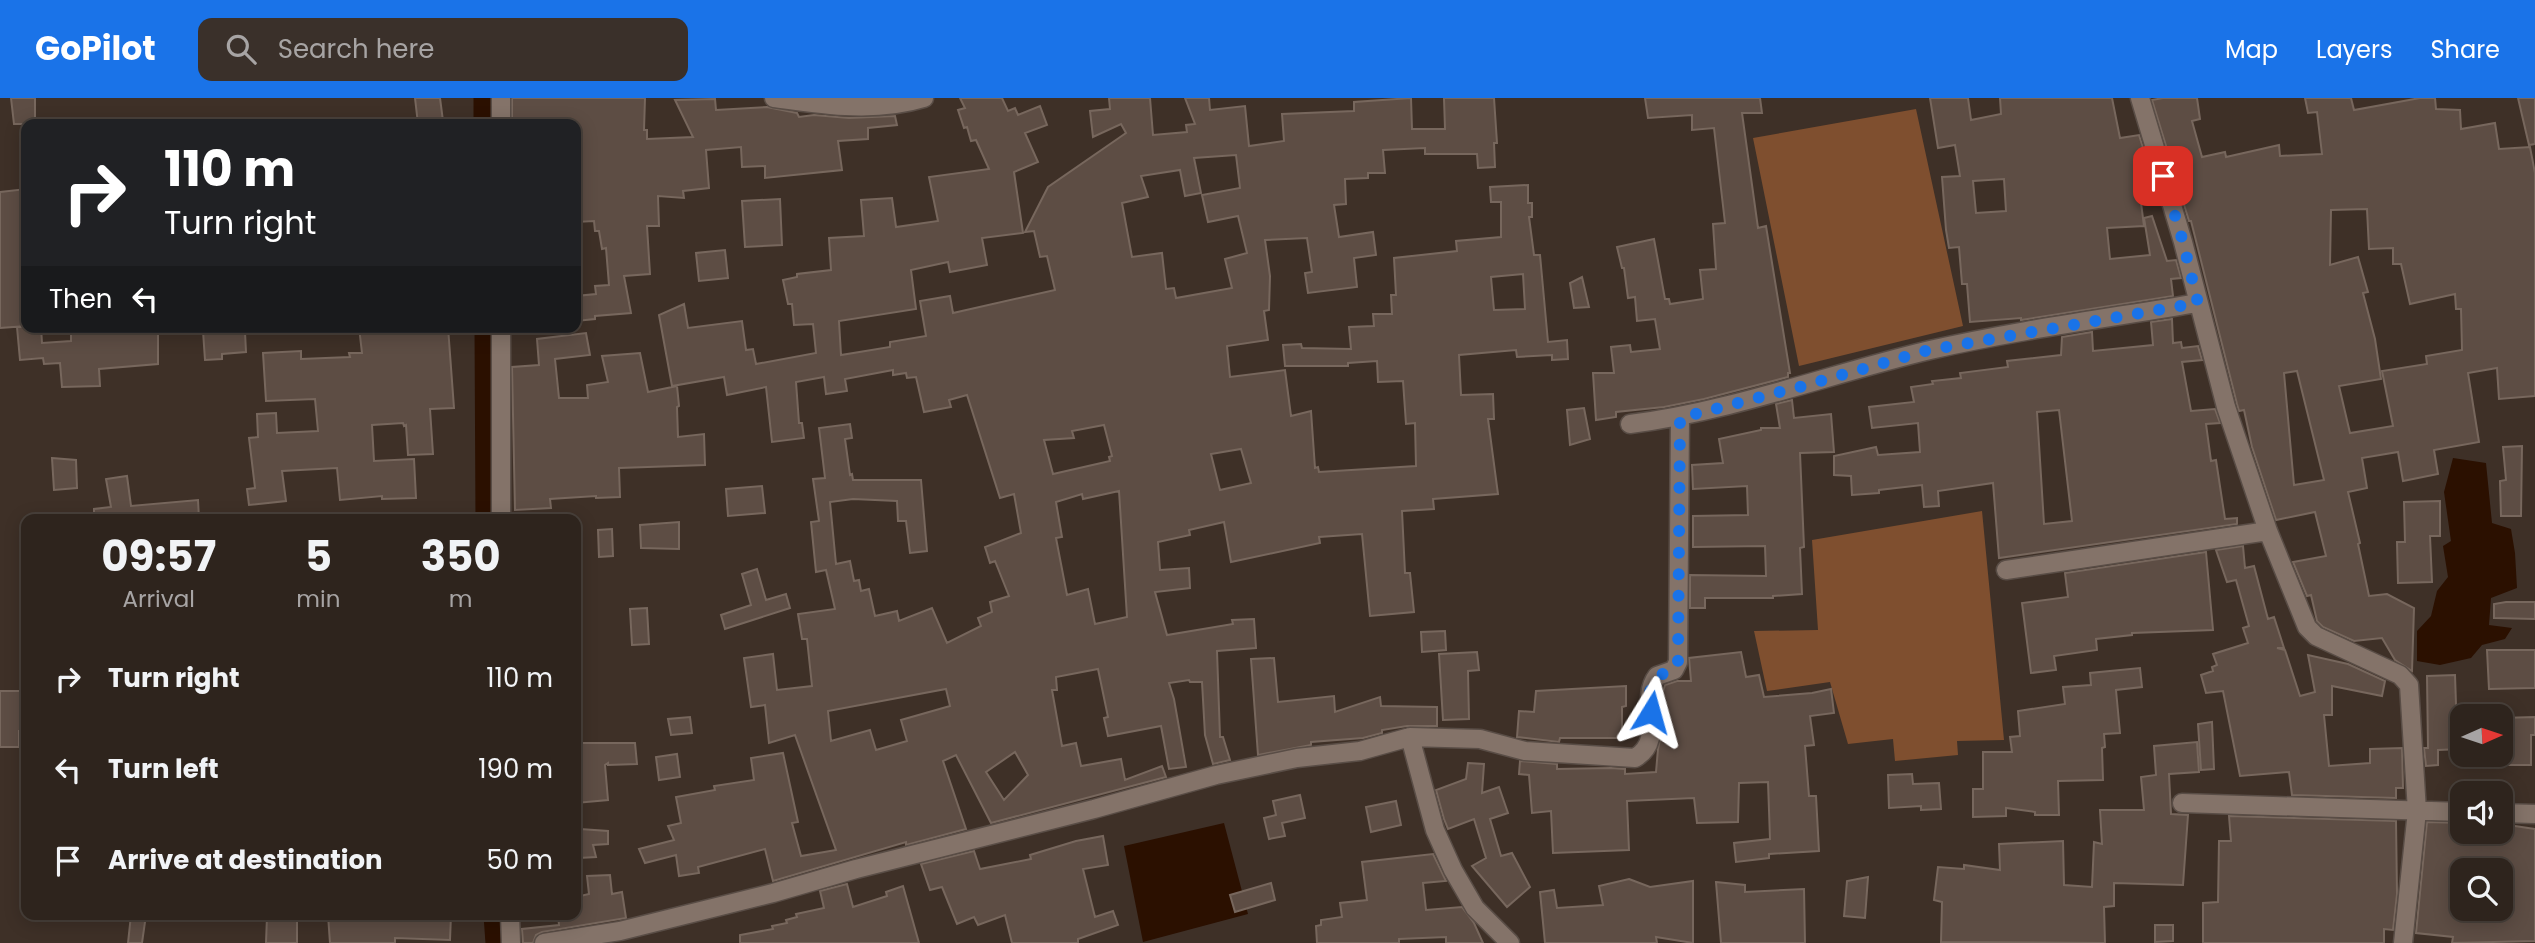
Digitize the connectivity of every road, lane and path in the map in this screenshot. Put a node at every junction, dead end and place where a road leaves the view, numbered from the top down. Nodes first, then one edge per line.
1 (501, 98) edge
2 (774, 98) edge
3 (924, 98) edge
4 (2140, 98) edge
5 (501, 119) edge
6 (2198, 303) junction
7 (501, 333) edge
8 (1680, 418) junction
9 (1630, 424) dead end
10 (500, 514) edge
11 (2268, 531) junction
12 (2006, 570) dead end
13 (1410, 737) junction
14 (2182, 803) dead end
15 (2417, 811) junction
16 (2450, 812) edge
17 (2513, 813) edge
18 (2535, 814) edge
19 (510, 920) edge
20 (511, 943) edge
21 (544, 943) edge
22 (1510, 943) edge
23 (2403, 943) edge

1 - 5 street
2 - 3 street
4 - 6 street
6 - 8 street
6 - 11 street
7 - 10 street
8 - 9 street
8 - 13 street
11 - 12 street
11 - 15 street
13 - 21 street
13 - 22 street
14 - 15 street
15 - 16 street
15 - 23 street
17 - 18 street
19 - 20 street

